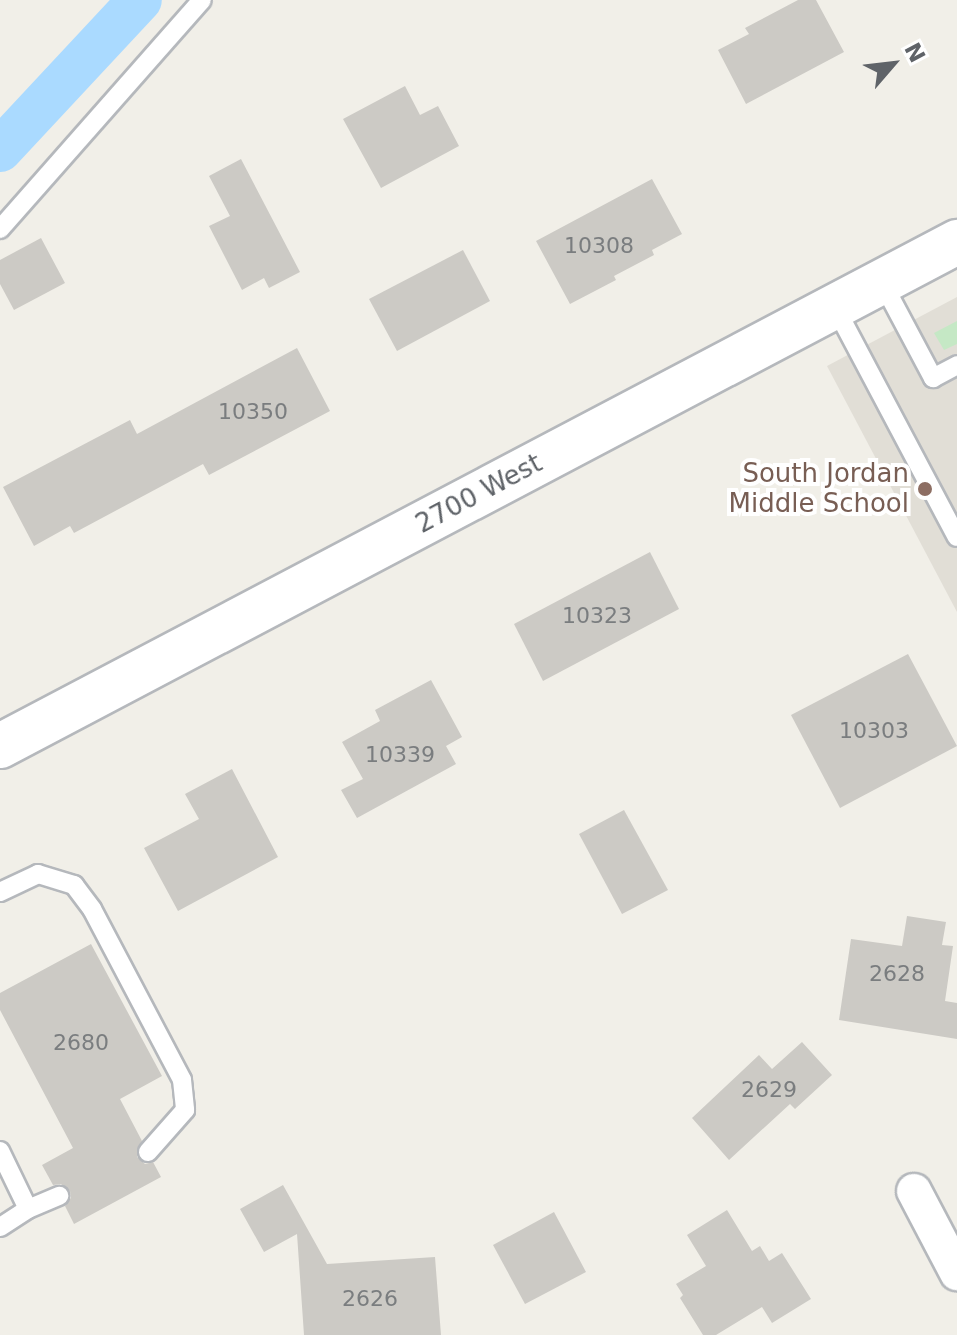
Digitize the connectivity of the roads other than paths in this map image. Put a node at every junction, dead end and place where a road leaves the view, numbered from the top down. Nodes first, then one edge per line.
1 (202, 0) edge
2 (0, 229) edge
3 (957, 242) edge
4 (882, 282) junction
5 (835, 307) junction
6 (957, 365) edge
7 (957, 537) edge
8 (0, 746) edge
9 (0, 892) edge
10 (0, 1151) edge
11 (148, 1152) dead end
12 (914, 1191) dead end
13 (59, 1196) dead end
14 (28, 1209) junction
15 (0, 1227) edge
16 (957, 1273) edge

1 - 2 lane
3 - 4 main road, 2700 West
4 - 5 main road, 2700 West
4 - 6 lane
5 - 7 lane
5 - 8 main road, 2700 West
9 - 11 lane
10 - 14 lane
12 - 16 street
13 - 14 lane
14 - 15 lane

